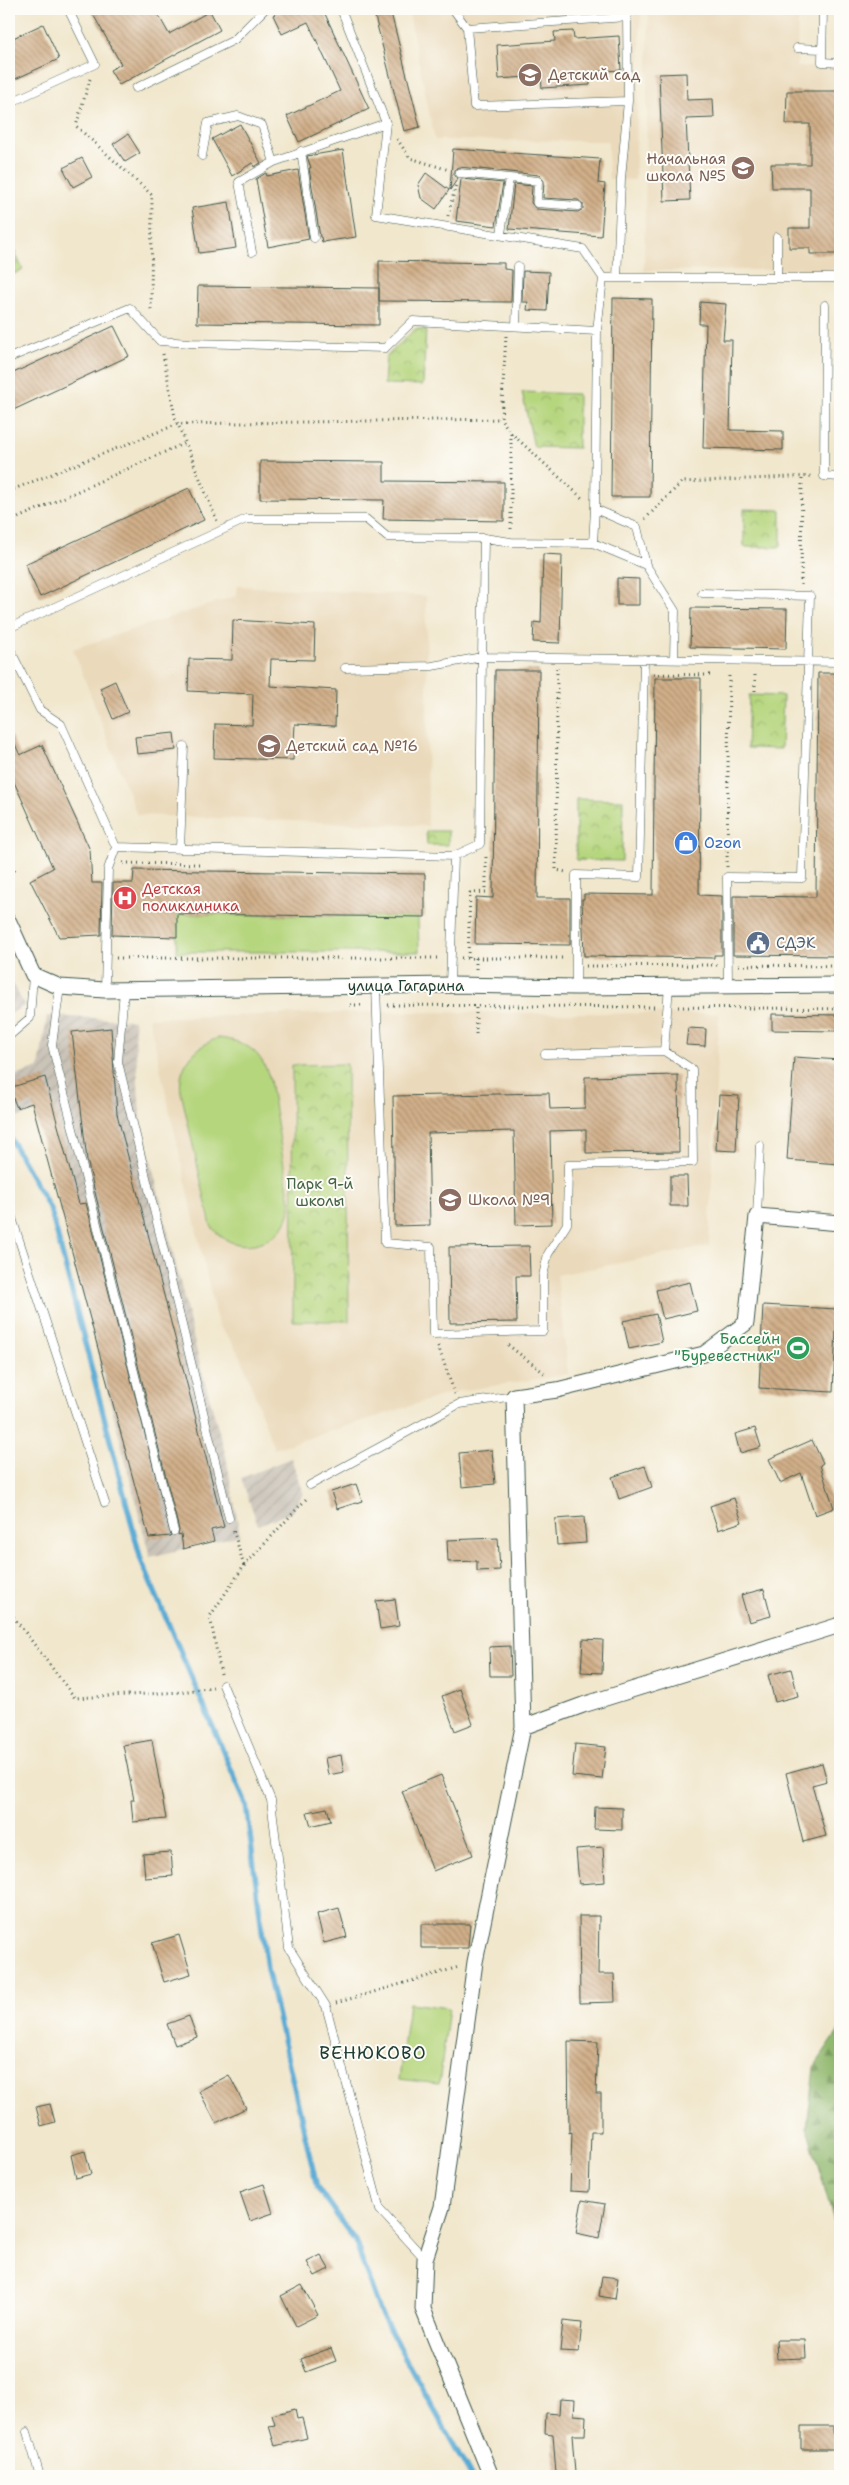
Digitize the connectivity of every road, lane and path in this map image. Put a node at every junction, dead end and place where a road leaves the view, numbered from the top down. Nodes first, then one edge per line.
1 (68, 9) edge
2 (265, 9) edge
3 (341, 9) edge
4 (453, 9) edge
5 (823, 9) edge
6 (467, 28) junction
7 (797, 48) dead end
8 (822, 49) junction
9 (840, 63) edge
10 (95, 64) junction
11 (136, 88) dead end
12 (628, 101) junction
13 (9, 103) edge
14 (386, 123) junction
15 (301, 152) junction
16 (202, 156) dead end
17 (274, 162) junction
18 (459, 173) junction
19 (508, 178) junction
20 (578, 206) dead end
21 (445, 226) junction
22 (501, 234) junction
23 (777, 237) dead end
24 (314, 238) dead end
25 (252, 252) dead end
26 (518, 266) dead end
27 (777, 277) junction
28 (603, 278) junction
29 (617, 278) junction
30 (840, 278) edge
31 (825, 305) dead end
32 (506, 326) junction
33 (516, 326) junction
34 (151, 329) junction
35 (598, 331) junction
36 (160, 341) junction
37 (9, 358) edge
38 (501, 419) junction
39 (178, 424) junction
40 (510, 433) junction
41 (185, 443) junction
42 (840, 477) edge
43 (9, 491) edge
44 (595, 509) junction
45 (9, 522) edge
46 (638, 527) junction
47 (221, 530) junction
48 (484, 538) junction
49 (512, 542) junction
50 (593, 543) junction
51 (646, 565) junction
52 (702, 593) dead end
53 (801, 596) junction
54 (9, 628) edge
55 (9, 647) edge
56 (482, 657) junction
57 (644, 659) junction
58 (674, 659) junction
59 (808, 661) junction
60 (840, 662) edge
61 (547, 666) dead end
62 (557, 666) junction
63 (566, 667) dead end
64 (345, 668) dead end
65 (729, 675) dead end
66 (755, 675) dead end
67 (755, 695) dead end
68 (184, 746) dead end
69 (116, 847) junction
70 (180, 849) junction
71 (486, 852) dead end
72 (454, 856) junction
73 (9, 862) edge
74 (15, 872) dead end
75 (576, 875) junction
76 (727, 877) junction
77 (9, 922) edge
78 (106, 958) junction
79 (450, 958) junction
80 (468, 958) junction
81 (576, 958) junction
82 (728, 964) junction
83 (840, 966) edge
84 (33, 975) junction
85 (450, 985) junction
86 (840, 985) edge
87 (376, 986) junction
88 (669, 986) junction
89 (728, 986) junction
90 (60, 987) junction
91 (576, 987) junction
92 (105, 990) junction
93 (124, 990) junction
94 (377, 1004) junction
95 (348, 1005) dead end
96 (667, 1007) junction
97 (840, 1009) edge
98 (476, 1013) dead end
99 (476, 1034) dead end
100 (9, 1036) edge
101 (664, 1051) junction
102 (545, 1054) dead end
103 (760, 1145) dead end
104 (9, 1209) edge
105 (757, 1216) junction
106 (840, 1223) edge
107 (493, 1333) junction
108 (433, 1334) junction
109 (557, 1390) junction
110 (514, 1396) junction
111 (459, 1404) junction
112 (310, 1485) joint
113 (105, 1503) dead end
114 (229, 1518) joint
115 (174, 1532) dead end
116 (244, 1566) junction
117 (9, 1615) edge
118 (840, 1625) edge
119 (223, 1685) joint
120 (202, 1690) dead end
121 (523, 1727) junction
122 (840, 1886) edge
123 (840, 1906) edge
124 (475, 1962) junction
125 (326, 2006) junction
126 (425, 2259) junction
127 (27, 2432) dead end
128 (40, 2476) edge
129 (491, 2476) edge

1 - 10 lane
2 - 11 lane
3 - 14 lane
4 - 6 lane
5 - 8 lane
6 - 12 lane
6 - 12 lane
7 - 8 lane
8 - 9 lane
10 - 13 lane
10 - 34 path
12 - 29 lane
14 - 15 lane
14 - 18 path
14 - 21 lane
15 - 17 lane
15 - 24 lane
16 - 17 lane
17 - 25 lane
18 - 19 lane
18 - 21 path
19 - 20 lane
19 - 22 lane
21 - 22 lane
22 - 28 lane
23 - 27 lane
26 - 33 lane
27 - 29 lane
27 - 30 lane
28 - 29 lane
28 - 35 lane
31 - 42 lane
32 - 33 lane
32 - 36 lane
32 - 38 path
33 - 35 lane
34 - 36 lane
34 - 37 lane
35 - 44 lane
36 - 39 path
38 - 39 path
38 - 40 path
39 - 41 path
39 - 43 path
40 - 44 path
40 - 49 path
41 - 45 path
41 - 47 path
44 - 46 lane
44 - 50 lane
46 - 51 lane
46 - 53 path
47 - 48 lane
47 - 54 lane
48 - 49 lane
48 - 56 lane
49 - 50 lane
50 - 51 lane
51 - 58 lane
52 - 53 lane
53 - 59 lane
55 - 69 lane
56 - 57 lane
56 - 64 lane
56 - 72 lane
57 - 58 lane
57 - 75 lane
58 - 59 lane
59 - 60 lane
59 - 76 lane
61 - 62 path
62 - 63 path
62 - 75 path
65 - 76 path
66 - 67 path
68 - 70 lane
69 - 70 lane
69 - 78 lane
70 - 72 lane
71 - 80 path
72 - 79 lane
73 - 74 path
75 - 81 lane
76 - 82 lane
77 - 84 street
78 - 79 path
78 - 92 lane
79 - 80 path
79 - 85 lane
80 - 81 path
81 - 82 path
81 - 91 lane
82 - 83 path
82 - 89 lane
84 - 90 street, улица Гагарина
84 - 100 lane
85 - 87 street, улица Гагарина
85 - 91 street, улица Гагарина
86 - 89 street, улица Гагарина
87 - 93 street, улица Гагарина
87 - 94 lane
88 - 89 street, улица Гагарина
88 - 91 street, улица Гагарина
88 - 96 lane
90 - 92 street, улица Гагарина
90 - 115 lane
92 - 93 street, улица Гагарина
93 - 114 lane
94 - 95 path
94 - 96 path
94 - 108 lane
96 - 97 path
96 - 101 lane
98 - 99 path
101 - 102 lane
101 - 107 lane
103 - 105 lane
104 - 113 lane
105 - 106 street
105 - 109 street
107 - 108 lane
107 - 109 path
108 - 111 path
109 - 110 street
110 - 111 lane
110 - 121 street
111 - 112 lane
112 - 116 path
114 - 116 path
116 - 119 path
117 - 120 path
118 - 121 street
119 - 125 lane
121 - 124 street
122 - 123 path
124 - 125 path
124 - 126 street
125 - 126 lane
126 - 129 street
127 - 128 lane

